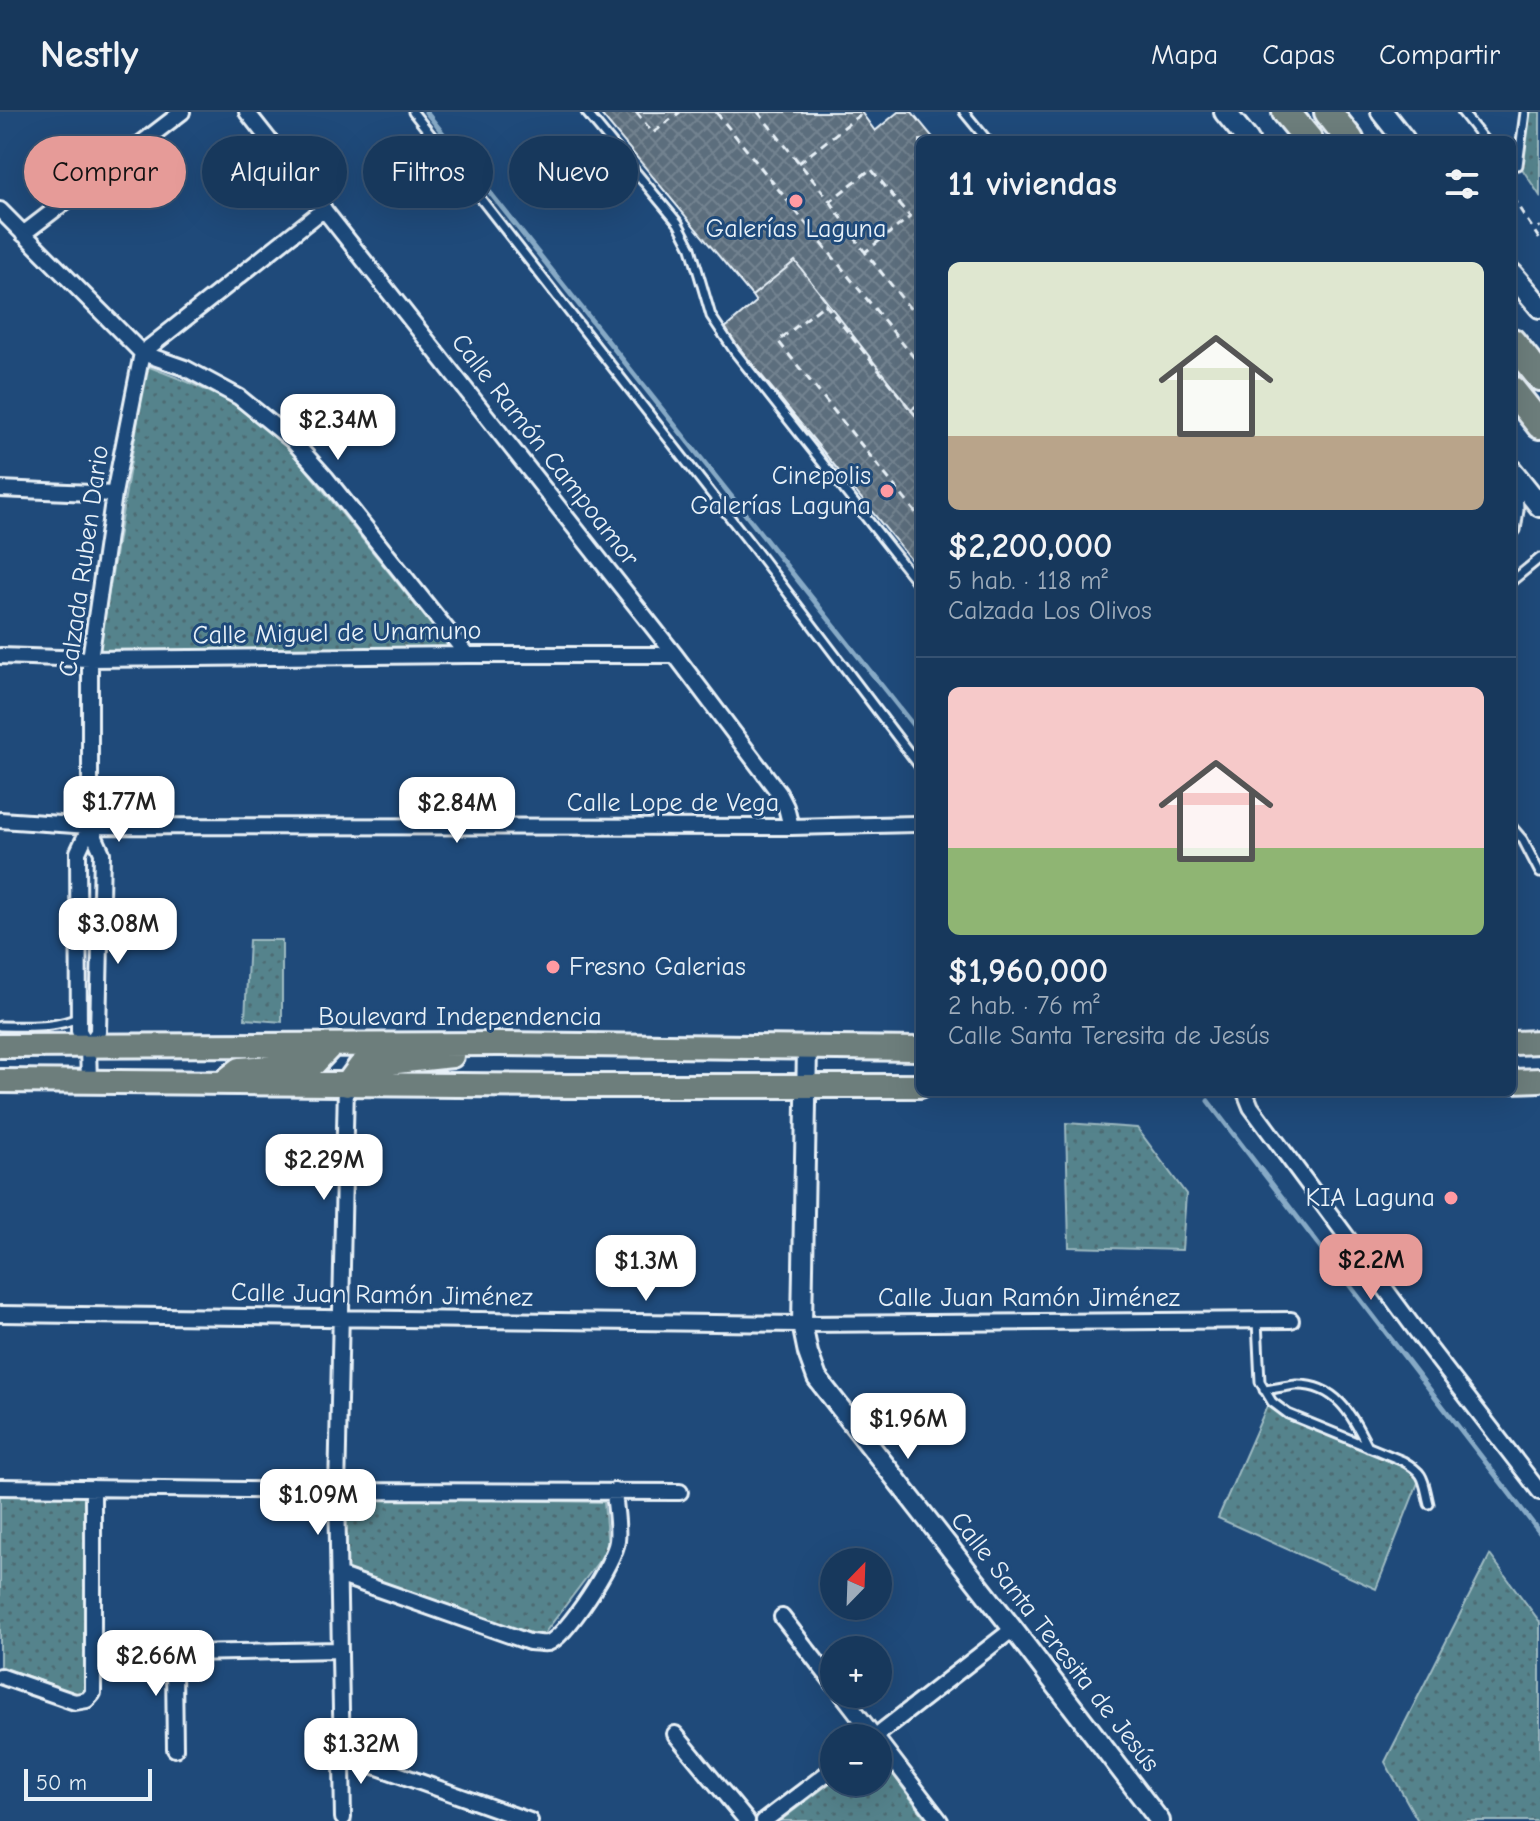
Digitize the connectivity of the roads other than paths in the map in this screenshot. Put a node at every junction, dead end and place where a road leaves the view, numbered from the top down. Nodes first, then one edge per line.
1 (182, 112) edge
2 (247, 112) edge
3 (413, 112) edge
4 (586, 112) edge
5 (964, 112) edge
6 (1286, 112) edge
7 (1328, 112) edge
8 (1382, 112) edge
9 (1462, 112) edge
10 (1525, 112) edge
11 (984, 136) edge
12 (1306, 136) edge
13 (1347, 136) edge
14 (1401, 136) edge
15 (1481, 136) edge
16 (1516, 165) edge
17 (324, 209) junction
18 (0, 210) edge
19 (23, 234) junction
20 (1516, 279) edge
21 (1540, 307) edge
22 (1516, 347) edge
23 (142, 353) junction
24 (1540, 377) edge
25 (1516, 395) edge
26 (1540, 425) edge
27 (1516, 477) edge
28 (0, 489) edge
29 (1516, 489) edge
30 (114, 494) junction
31 (1540, 506) edge
32 (1516, 530) edge
33 (1540, 558) edge
34 (1516, 578) edge
35 (916, 581) edge
36 (467, 655) junction
37 (675, 655) junction
38 (0, 656) edge
39 (90, 659) junction
40 (916, 762) edge
41 (0, 820) edge
42 (915, 824) dead end
43 (90, 826) junction
44 (791, 827) junction
45 (1516, 832) edge
46 (1540, 873) edge
47 (79, 957) junction
48 (99, 957) junction
49 (79, 1017) junction
50 (0, 1026) edge
51 (500, 1044) junction
52 (332, 1045) junction
53 (0, 1046) edge
54 (88, 1046) junction
55 (807, 1048) junction
56 (916, 1049) edge
57 (1540, 1080) edge
58 (0, 1081) edge
59 (1516, 1081) edge
60 (89, 1082) junction
61 (222, 1084) junction
62 (346, 1085) junction
63 (916, 1086) edge
64 (806, 1087) junction
65 (1247, 1096) edge
66 (0, 1314) edge
67 (340, 1319) junction
68 (1291, 1320) dead end
69 (1257, 1321) junction
70 (802, 1324) junction
71 (1264, 1390) junction
72 (1368, 1447) junction
73 (0, 1487) edge
74 (93, 1488) junction
75 (337, 1491) junction
76 (614, 1491) junction
77 (680, 1492) dead end
78 (1540, 1492) edge
79 (1429, 1504) dead end
80 (338, 1575) junction
81 (782, 1617) dead end
82 (1013, 1629) junction
83 (339, 1650) junction
84 (820, 1666) edge
85 (0, 1676) edge
86 (853, 1708) edge
87 (865, 1724) edge
88 (892, 1725) edge
89 (675, 1734) dead end
90 (175, 1749) dead end
91 (341, 1754) junction
92 (892, 1759) edge
93 (820, 1779) edge
94 (343, 1818) dead end
95 (512, 1818) edge
96 (530, 1821) edge
97 (747, 1821) edge
98 (764, 1821) edge
99 (940, 1821) edge
100 (1160, 1821) edge

1 - 19 street
2 - 17 street, Calle Ramón Campoamor
3 - 40 lane
4 - 35 lane
5 - 11 lane
6 - 12 highway
7 - 13 highway
8 - 14 main road
9 - 15 lane
10 - 16 lane
17 - 23 street
17 - 37 street, Calle Ramón Campoamor
18 - 19 street
19 - 23 street
20 - 21 main road
22 - 24 highway
23 - 30 street, Calzada Ruben Dario
23 - 36 street
25 - 26 highway
27 - 31 main road
28 - 30 street
29 - 32 lane
30 - 39 street, Calzada Ruben Dario
33 - 34 lane
36 - 37 street, Calle Miguel de Unamuno
36 - 39 street, Calle Miguel de Unamuno
37 - 44 street, Calle Ramón Campoamor
38 - 39 street, Calle Miguel de Unamuno
39 - 43 street, Calzada Ruben Dario
41 - 43 street, Calle Lope de Vega
42 - 44 street, Calle Lope de Vega
43 - 44 street, Calle Lope de Vega
43 - 47 street, Calzada Ruben Dario
43 - 48 street, Calzada Ruben Dario
45 - 46 lane
47 - 48 lane
47 - 49 street, Calzada Ruben Dario
48 - 54 street, Calzada Ruben Dario
49 - 50 lane
49 - 54 street, Calzada Ruben Dario
51 - 52 main road, Boulevard Independencia
51 - 55 main road, Boulevard Independencia
51 - 62 main road
52 - 54 main road, Boulevard Independencia
52 - 61 main road
53 - 54 main road, Boulevard Independencia
54 - 60 street, Calzada Ruben Dario
55 - 56 main road, Boulevard Independencia
55 - 64 street, Calle Santa Teresita de Jesús
57 - 59 main road
58 - 60 main road
60 - 61 main road
61 - 62 main road
62 - 64 main road
62 - 67 street
63 - 64 main road
64 - 70 street, Calle Santa Teresita de Jesús
65 - 78 street
66 - 67 street, Calle Juan Ramón Jiménez
67 - 70 street, Calle Juan Ramón Jiménez
67 - 75 street
68 - 69 street, Calle Juan Ramón Jiménez
69 - 70 street, Calle Juan Ramón Jiménez
69 - 71 lane
70 - 82 street, Calle Santa Teresita de Jesús
71 - 72 lane
71 - 72 lane
72 - 79 lane
73 - 74 street
74 - 75 street
74 - 85 street
75 - 76 street
75 - 80 street
76 - 77 street
76 - 80 street
80 - 83 street
81 - 84 street
82 - 88 street
82 - 100 street, Calle Santa Teresita de Jesús
83 - 90 street
83 - 91 street
86 - 87 street
89 - 97 street
91 - 94 street
91 - 95 street
92 - 99 street
93 - 98 street
95 - 96 street

